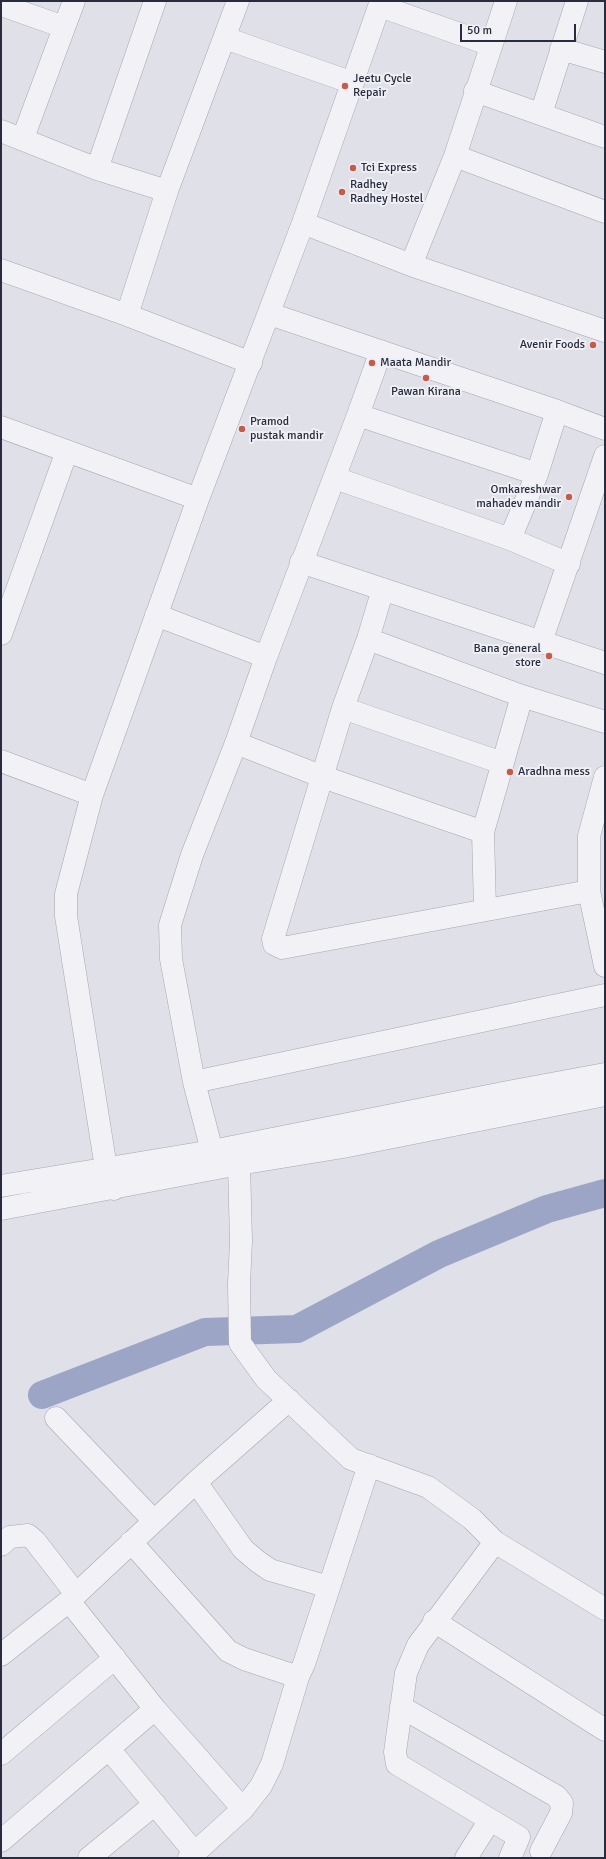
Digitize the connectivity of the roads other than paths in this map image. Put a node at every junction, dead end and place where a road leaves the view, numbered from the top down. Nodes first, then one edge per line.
1 (74, 1) edge
2 (155, 1) edge
3 (238, 1) edge
4 (506, 1) edge
5 (577, 1) edge
6 (380, 4) edge
7 (1, 5) edge
8 (64, 28) junction
9 (225, 38) junction
10 (491, 44) junction
11 (561, 49) junction
12 (605, 62) edge
13 (353, 83) junction
14 (475, 92) junction
15 (541, 114) junction
16 (1, 131) edge
17 (605, 137) edge
18 (23, 138) junction
19 (455, 156) junction
20 (97, 169) junction
21 (167, 191) junction
22 (605, 212) edge
23 (303, 223) junction
24 (411, 265) junction
25 (1, 270) edge
26 (270, 314) junction
27 (127, 315) junction
28 (605, 331) edge
29 (381, 351) junction
30 (251, 364) junction
31 (556, 411) junction
32 (358, 415) junction
33 (1, 427) edge
34 (605, 429) edge
35 (67, 451) junction
36 (605, 456) edge
37 (536, 474) junction
38 (334, 478) junction
39 (198, 499) junction
40 (510, 539) junction
41 (301, 562) junction
42 (569, 564) junction
43 (382, 589) junction
44 (156, 615) junction
45 (1, 634) edge
46 (368, 639) junction
47 (541, 642) junction
48 (266, 657) junction
49 (605, 664) edge
50 (522, 696) junction
51 (343, 708) junction
52 (605, 722) edge
53 (236, 743) junction
54 (1, 761) edge
55 (502, 763) junction
56 (323, 777) junction
57 (605, 777) edge
58 (92, 795) junction
59 (483, 832) junction
60 (589, 891) junction
61 (485, 909) junction
62 (605, 966) edge
63 (605, 995) edge
64 (605, 1074) edge
65 (194, 1082) junction
66 (605, 1095) edge
67 (212, 1151) junction
68 (239, 1164) junction
69 (106, 1168) junction
70 (1, 1186) edge
71 (114, 1188) junction
72 (1, 1209) edge
73 (289, 1400) junction
74 (56, 1418) dead end
75 (369, 1465) junction
76 (196, 1482) junction
77 (154, 1520) junction
78 (131, 1542) junction
79 (495, 1542) junction
80 (1, 1545) edge
81 (329, 1587) junction
82 (72, 1597) junction
83 (605, 1609) edge
84 (434, 1622) junction
85 (1, 1655) edge
86 (116, 1658) junction
87 (298, 1677) junction
88 (401, 1707) junction
89 (156, 1709) junction
90 (605, 1730) edge
91 (109, 1749) junction
92 (1, 1754) edge
93 (155, 1804) junction
94 (243, 1809) junction
95 (490, 1820) junction
96 (519, 1837) junction
97 (1, 1841) edge
98 (550, 1854) edge
99 (192, 1855) edge
100 (89, 1858) edge
101 (466, 1858) edge
102 (510, 1858) edge

1 - 8 street
2 - 20 street
3 - 9 street
4 - 10 street
5 - 11 street
6 - 10 street
6 - 13 street
7 - 8 street
8 - 18 street
9 - 13 street
9 - 21 street
10 - 14 street
11 - 12 street
11 - 15 street
13 - 23 street
14 - 15 street
14 - 19 street
15 - 17 street
16 - 18 street
18 - 20 street
19 - 22 street
19 - 24 street
20 - 21 street
21 - 27 street
23 - 24 street
23 - 26 street
24 - 28 street
25 - 27 street
26 - 29 street
26 - 30 street
27 - 30 street
29 - 31 street
29 - 32 street
30 - 39 street
31 - 34 street
31 - 37 street
32 - 37 street
32 - 38 street
33 - 35 street
35 - 39 street
35 - 45 street
36 - 42 street
37 - 40 street
38 - 40 street
38 - 41 street
39 - 44 street
40 - 42 street
41 - 43 street
41 - 48 street
42 - 47 street
43 - 46 street
43 - 47 street
44 - 48 street
44 - 58 street
46 - 50 street
46 - 51 street
47 - 49 street
48 - 53 street
50 - 52 street
50 - 55 street
51 - 55 street
51 - 56 street
53 - 56 street
53 - 65 street
54 - 58 street
55 - 59 street
56 - 59 street
56 - 61 street
57 - 60 street
58 - 69 street
59 - 61 street
60 - 61 street
60 - 62 street
63 - 65 street
64 - 67 street
65 - 67 street
66 - 68 street
67 - 69 street
68 - 71 street
68 - 73 street
69 - 70 street
69 - 71 street
71 - 72 street
73 - 75 street
73 - 76 street
74 - 77 street
75 - 79 street
75 - 81 street
76 - 77 street
76 - 81 street
77 - 78 street
78 - 82 street
78 - 87 street
79 - 83 street
79 - 84 street
80 - 82 street
81 - 87 street
82 - 85 street
82 - 86 street
84 - 88 street
84 - 90 street
86 - 89 street
86 - 92 street
87 - 94 street
88 - 95 street
88 - 98 street
89 - 91 street
89 - 94 street
91 - 93 street
91 - 97 street
93 - 99 street
93 - 100 street
94 - 99 street
95 - 96 street
95 - 101 street
96 - 98 street
96 - 102 street

